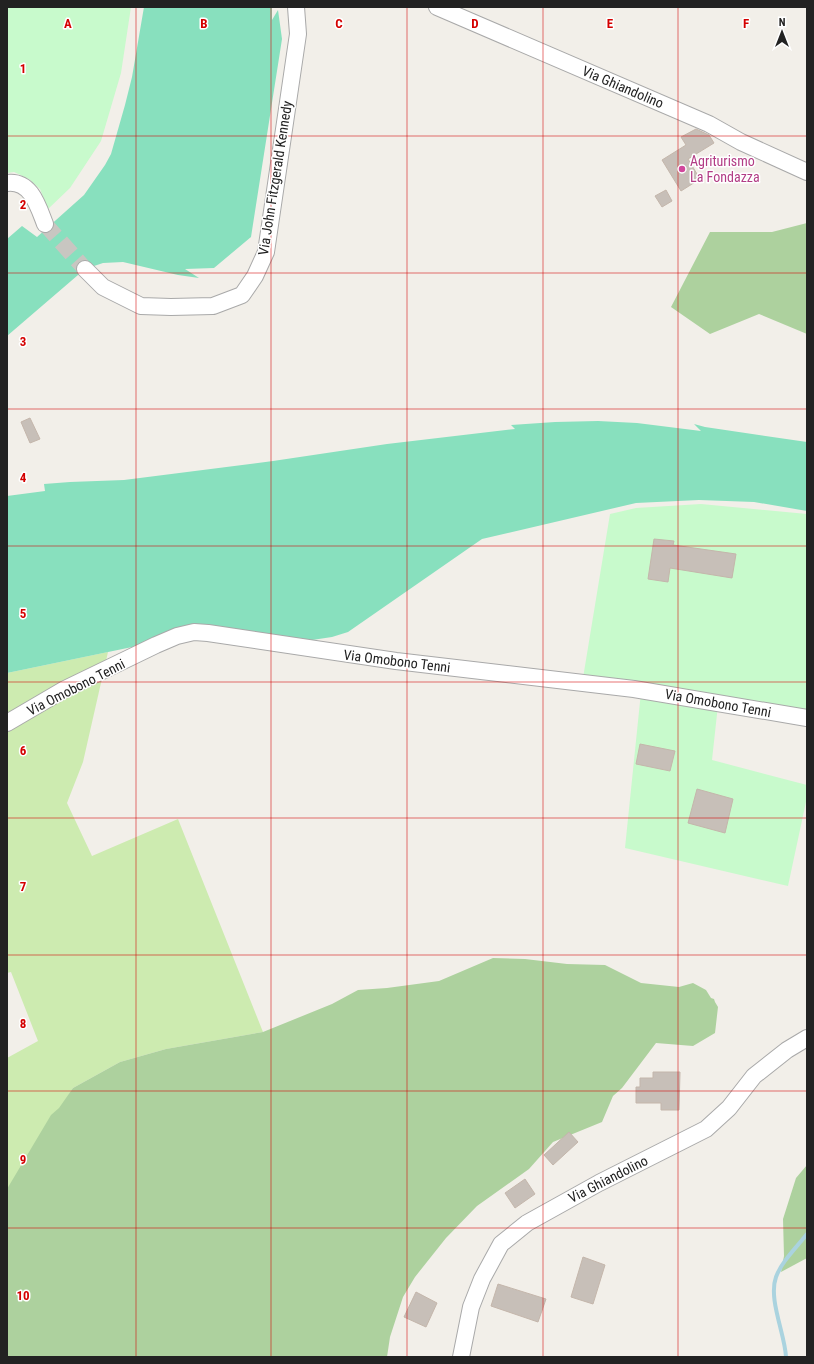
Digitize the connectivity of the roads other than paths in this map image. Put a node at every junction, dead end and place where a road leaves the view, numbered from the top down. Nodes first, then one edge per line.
1 (296, 7) edge
2 (437, 7) edge
3 (807, 172) edge
4 (7, 183) edge
5 (45, 224) tunnel mouth
6 (85, 269) tunnel mouth
7 (807, 718) edge
8 (7, 724) edge
9 (807, 1038) edge
10 (461, 1357) edge

1 - 6 street, Via John Fitzgerald Kennedy
2 - 3 street, Via Ghiandolino
4 - 5 street
7 - 8 street, Via Omobono Tenni
9 - 10 street, Via Ghiandolino

